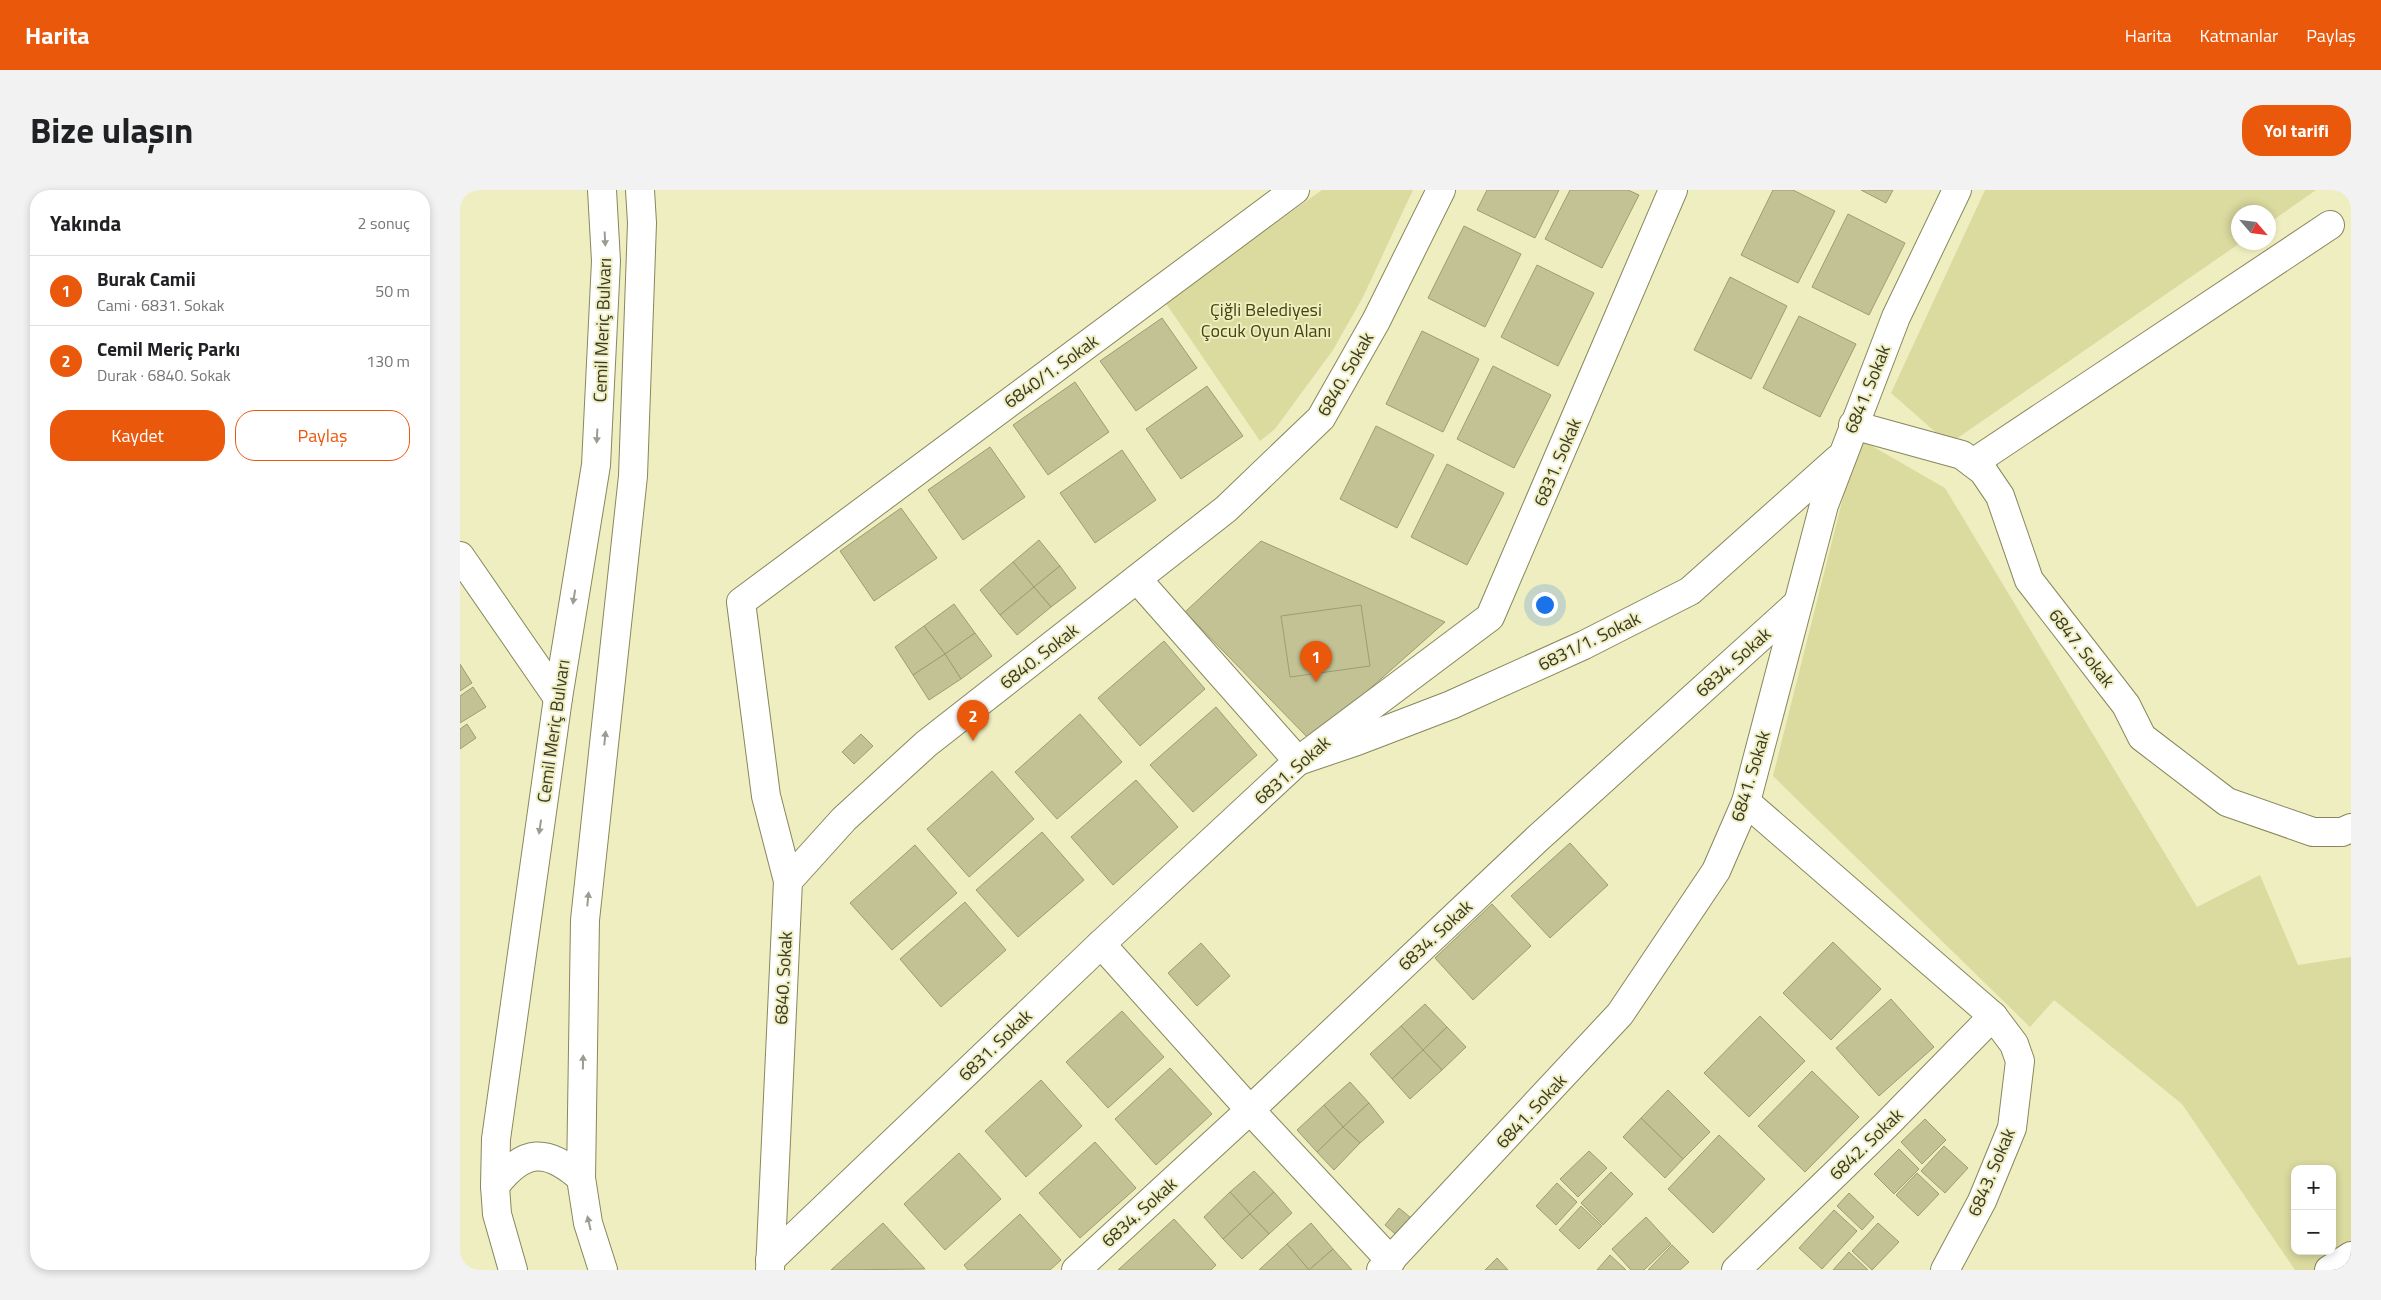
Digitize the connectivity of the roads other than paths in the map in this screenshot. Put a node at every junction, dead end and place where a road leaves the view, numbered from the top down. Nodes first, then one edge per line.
1 (602, 190) edge
2 (640, 190) edge
3 (1295, 190) edge
4 (1441, 190) edge
5 (1672, 190) edge
6 (1957, 190) edge
7 (2330, 224) dead end
8 (1853, 425) junction
9 (1841, 457) junction
10 (1973, 464) junction
11 (460, 556) edge
12 (1137, 579) junction
13 (1797, 604) junction
14 (558, 698) junction
15 (1298, 761) junction
16 (1746, 802) junction
17 (2351, 828) edge
18 (788, 881) junction
19 (1101, 944) junction
20 (1993, 1016) junction
21 (1250, 1110) junction
22 (581, 1178) junction
23 (495, 1186) junction
24 (2351, 1256) edge
25 (1386, 1265) edge
26 (769, 1267) edge
27 (513, 1270) edge
28 (603, 1270) edge
29 (1076, 1270) edge
30 (1736, 1270) edge
31 (1945, 1270) edge
32 (2329, 1270) edge

1 -> 14 street, Cemil Meriç Bulvarı
22 -> 2 street, Cemil Meriç Bulvarı
3 - 18 street, 6840/1. Sokak
4 - 12 street, 6840. Sokak
5 - 15 street, 6831. Sokak
6 - 8 street, 6841. Sokak
7 - 10 street
8 - 9 street, 6841. Sokak
8 - 10 street, 6847. Sokak
9 - 13 street, 6841. Sokak
9 - 15 street, 6831/1. Sokak
10 - 17 street, 6847. Sokak
11 - 14 street
12 - 15 street
12 - 18 street, 6840. Sokak
13 - 16 street, 6841. Sokak
13 - 21 street, 6834. Sokak
14 -> 23 street, Cemil Meriç Bulvarı
15 - 19 street, 6831. Sokak
16 - 20 street, 6843. Sokak
16 - 25 street, 6841. Sokak
18 - 26 street, 6840. Sokak
19 - 21 street
19 - 26 street, 6831. Sokak
20 - 30 street, 6842. Sokak
20 - 31 street, 6843. Sokak
21 - 25 street
21 - 29 street, 6834. Sokak
22 - 23 street
28 -> 22 street, Cemil Meriç Bulvarı
23 - 27 street, Cemil Meriç Bulvarı
24 - 32 street

